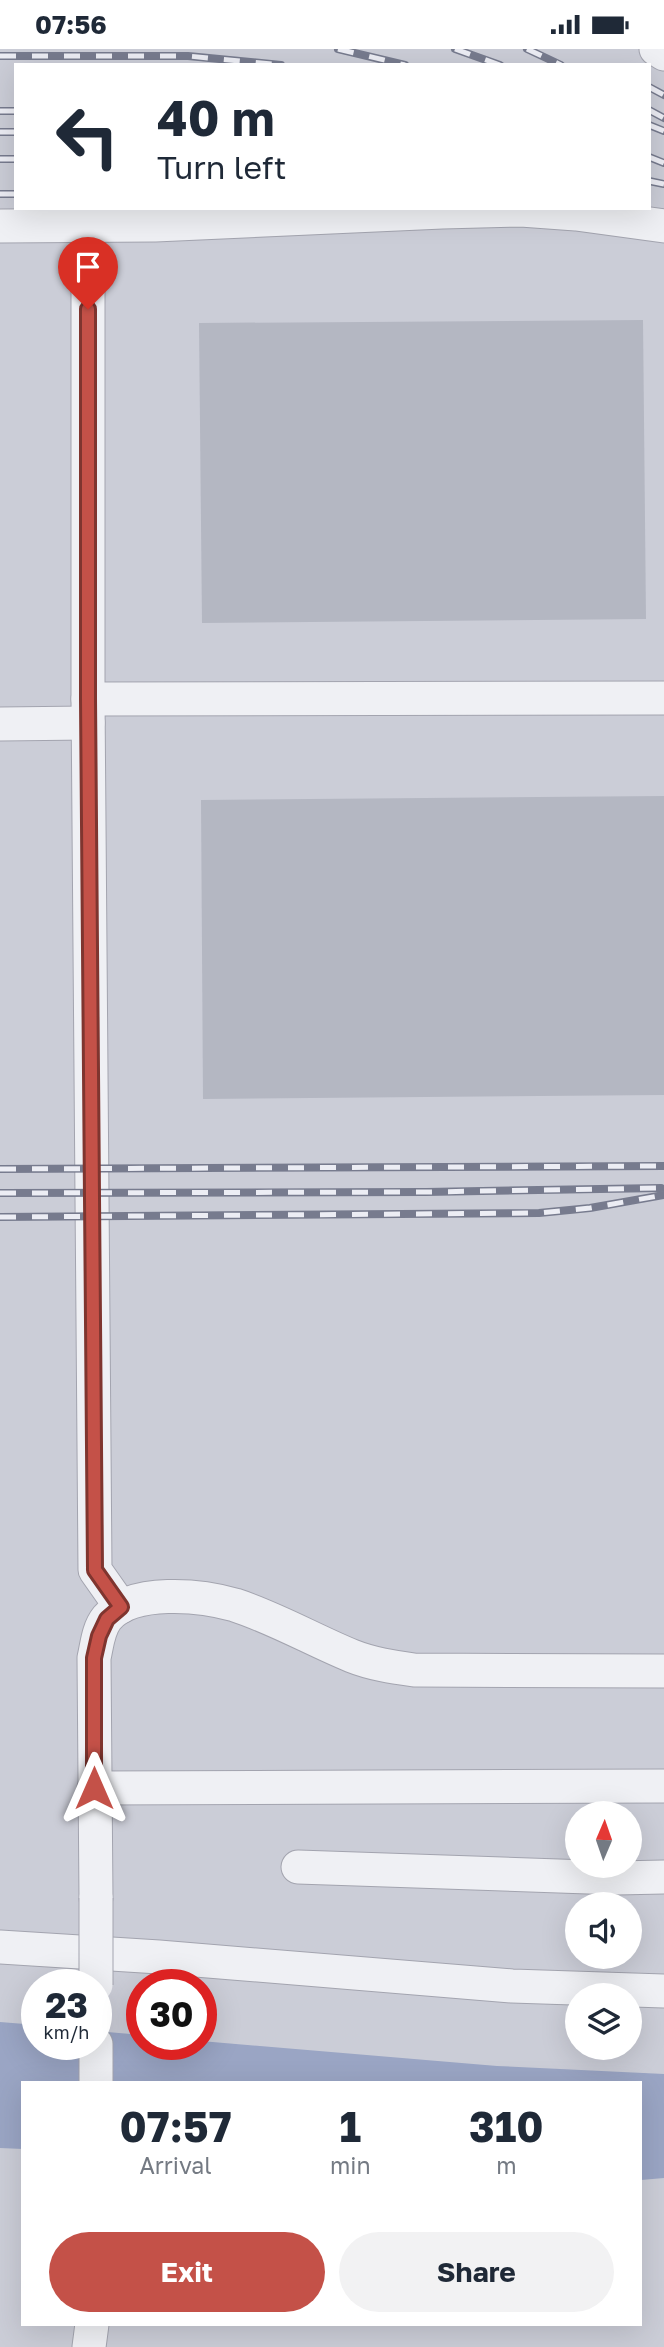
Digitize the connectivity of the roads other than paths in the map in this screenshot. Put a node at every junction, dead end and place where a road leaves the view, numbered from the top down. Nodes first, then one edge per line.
1 (656, 49) edge
2 (664, 54) edge
3 (0, 226) edge
4 (88, 226) junction
5 (664, 226) edge
6 (664, 698) edge
7 (88, 711) junction
8 (0, 724) edge
9 (121, 1607) junction
10 (664, 1671) edge
11 (664, 1786) edge
12 (94, 1788) junction
13 (298, 1867) dead end
14 (664, 1877) edge
15 (0, 1947) edge
16 (96, 1969) edge
17 (664, 1991) edge
18 (96, 2060) edge
19 (96, 2081) edge
20 (92, 2326) edge
21 (89, 2347) edge

1 - 2 street
3 - 4 street
4 - 5 street
4 - 7 street
6 - 7 street
7 - 8 street
7 - 9 street
9 - 10 street
9 - 12 street
11 - 12 street
12 - 16 street, bridge
13 - 14 street
15 - 17 street
18 - 19 street
20 - 21 street

